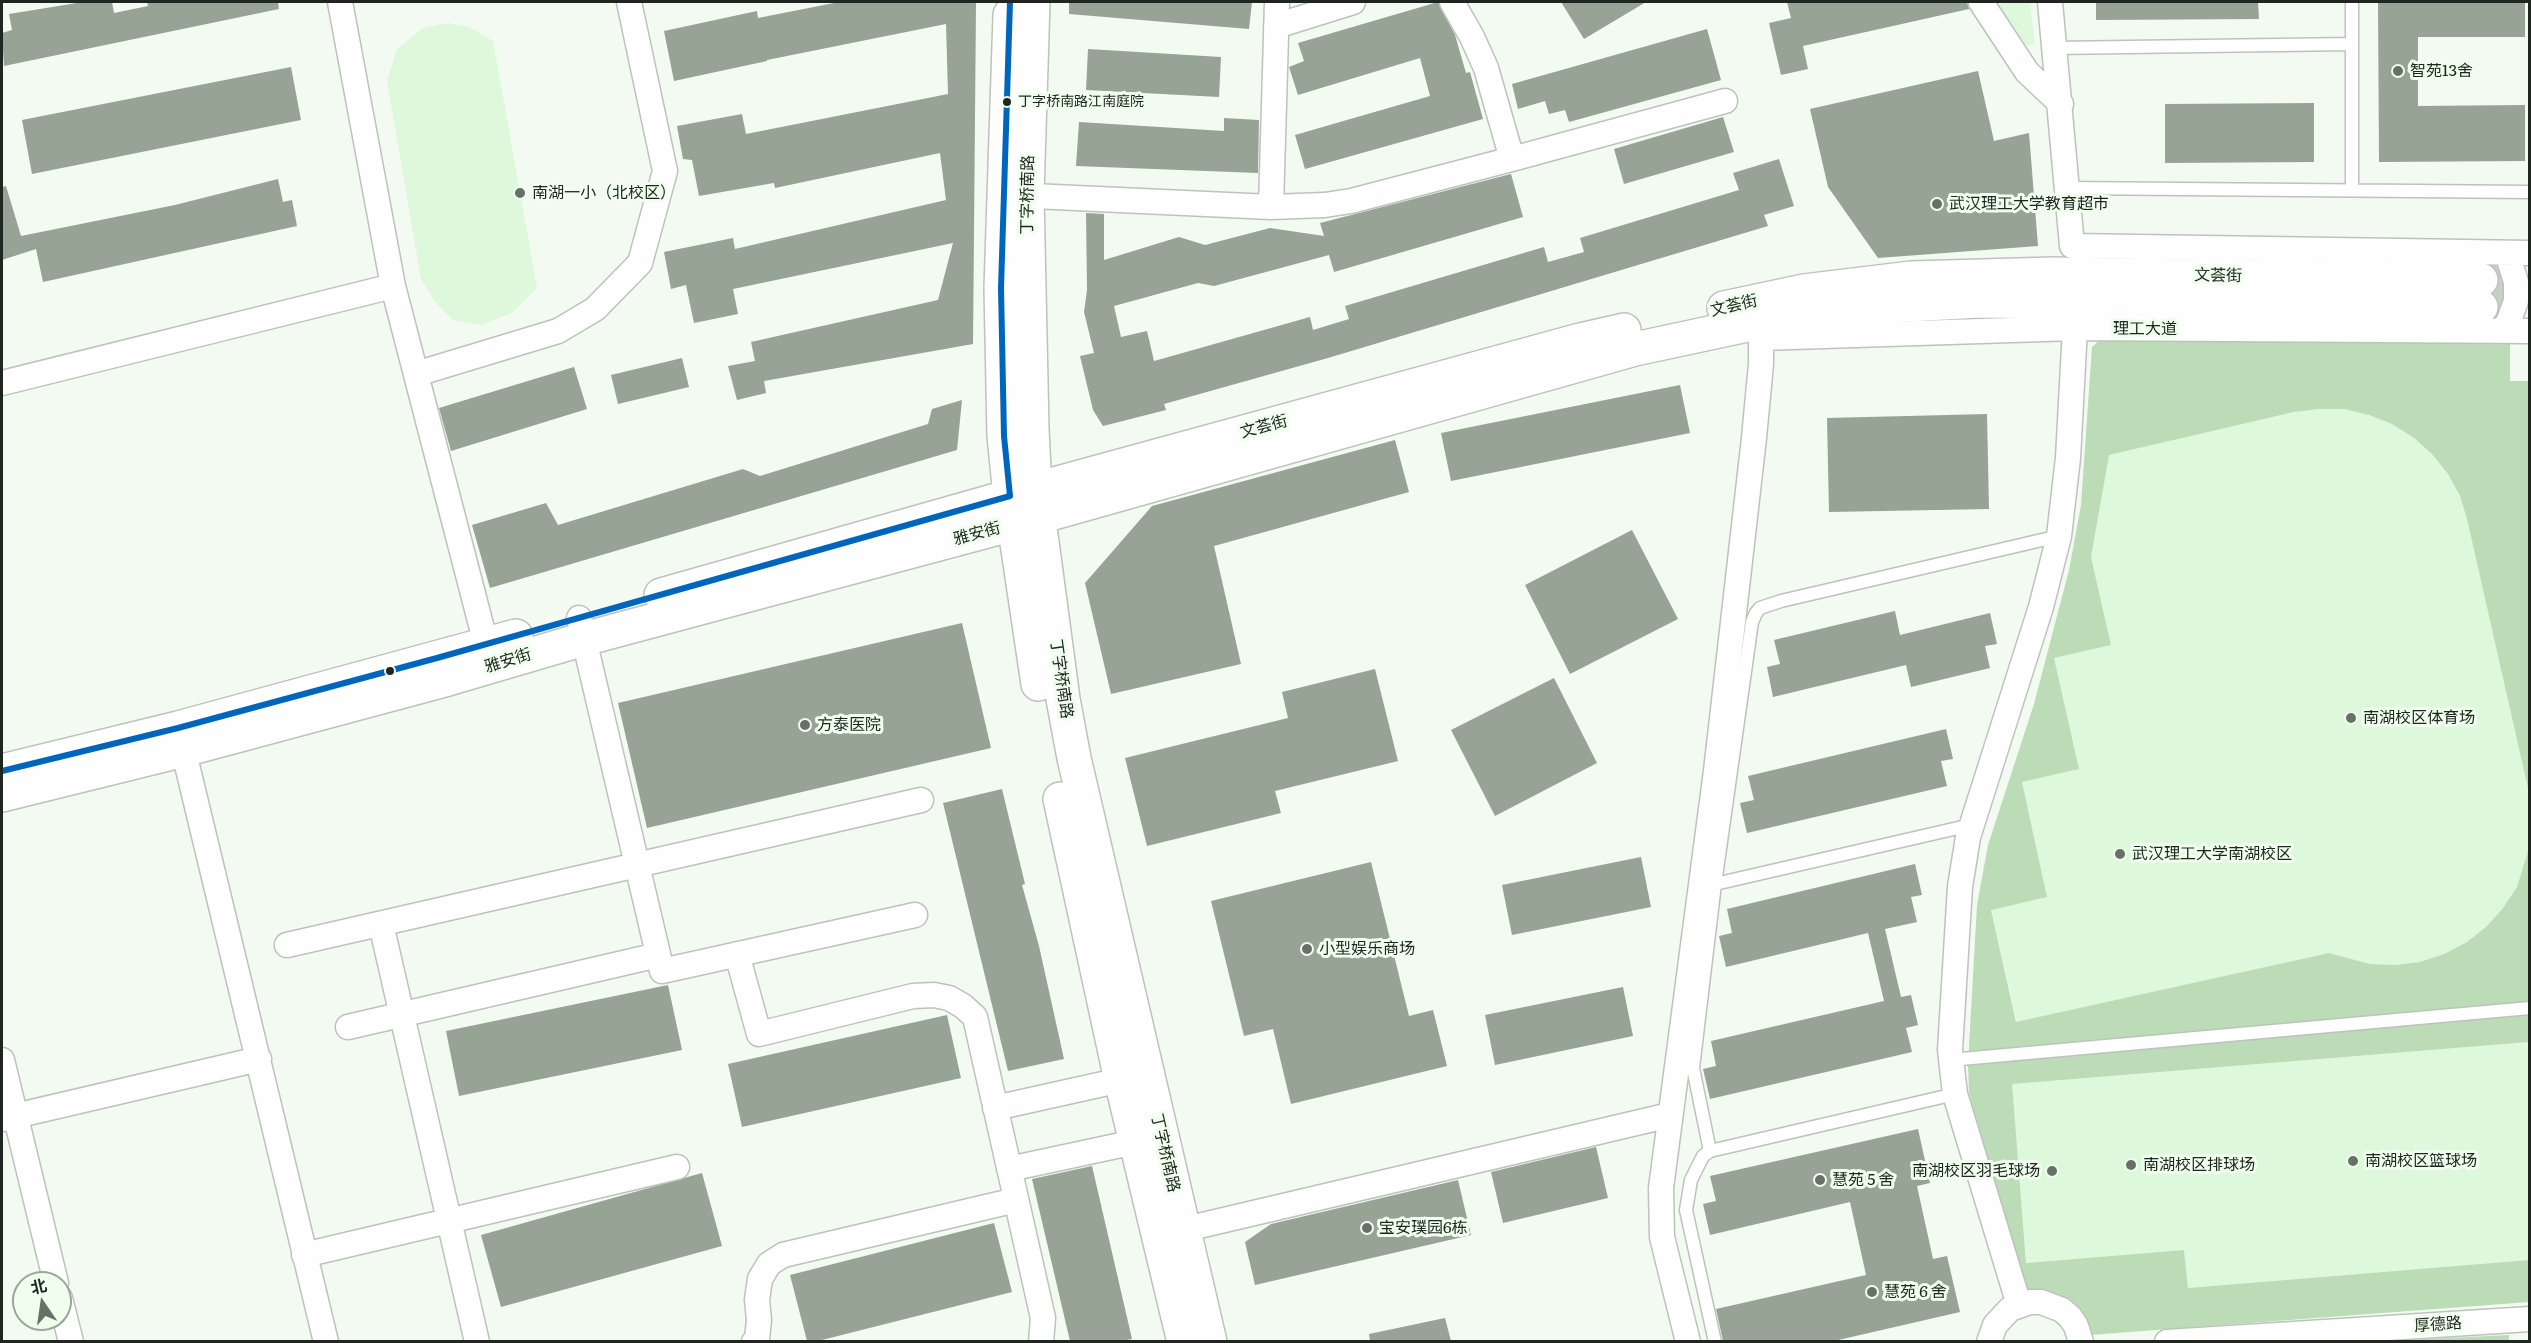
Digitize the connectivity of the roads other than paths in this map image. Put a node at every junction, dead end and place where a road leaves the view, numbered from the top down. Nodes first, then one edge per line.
1 (340, 2) edge
2 (629, 2) edge
3 (1010, 2) edge
4 (1033, 2) edge
5 (1277, 2) edge
6 (1353, 2) edge
7 (1452, 2) edge
8 (1981, 2) edge
9 (2050, 2) edge
10 (2352, 2) edge
11 (1276, 26) junction
12 (2352, 44) junction
13 (2054, 48) junction
14 (1725, 101) dead end
15 (2061, 104) junction
16 (1512, 159) junction
17 (2067, 188) junction
18 (2352, 190) junction
19 (2529, 192) edge
20 (1015, 195) junction
21 (1271, 207) junction
22 (2518, 253) edge
23 (393, 286) junction
24 (2487, 306) junction
25 (2075, 328) junction
26 (1761, 330) junction
27 (2529, 331) edge
28 (416, 374) junction
29 (2, 383) edge
30 (1024, 507) junction
31 (2059, 536) junction
32 (581, 628) junction
33 (486, 644) junction
34 (181, 739) junction
35 (2, 771) edge
36 (2, 795) edge
37 (921, 800) dead end
38 (1971, 825) junction
39 (637, 865) junction
40 (1715, 884) junction
41 (915, 915) dead end
42 (381, 924) junction
43 (287, 945) dead end
44 (737, 954) junction
45 (658, 955) junction
46 (2529, 1008) edge
47 (402, 1015) junction
48 (348, 1027) dead end
49 (259, 1059) junction
50 (2, 1060) edge
51 (1950, 1060) junction
52 (1121, 1080) junction
53 (1955, 1094) junction
54 (995, 1108) junction
55 (1670, 1115) junction
56 (8, 1118) edge
57 (1135, 1142) junction
58 (1710, 1151) junction
59 (677, 1167) dead end
60 (1009, 1169) junction
61 (1016, 1200) junction
62 (449, 1221) junction
63 (1171, 1233) junction
64 (304, 1255) junction
65 (53, 1271) edge
66 (2019, 1305) junction
67 (2529, 1319) edge
68 (326, 1341) edge
69 (477, 1341) edge
70 (754, 1341) edge
71 (1041, 1341) edge
72 (1184, 1341) edge
73 (1210, 1341) edge
74 (1688, 1341) edge
75 (1715, 1341) edge
76 (1989, 1341) edge
77 (2081, 1341) edge
78 (2167, 1341) edge

1 - 23 street
2 - 28 street
3 - 20 main road, 丁字桥南路
4 - 20 main road, 丁字桥南路
5 - 11 street
6 - 11 street
7 - 16 street
8 - 15 street
9 - 13 street
10 - 12 lane
11 - 21 street
12 - 13 lane
12 - 18 lane
13 - 15 street
14 - 16 street
15 - 17 street
16 - 21 street
17 - 18 lane
17 - 22 street
18 - 19 lane
20 - 21 street
20 - 30 main road, 丁字桥南路
22 - 24 street
23 - 28 street
23 - 29 street
24 - 25 street, 理工大道
24 - 26 main road, 文荟街
24 - 27 street, 理工大道
24 - 30 main road, 文荟街
25 - 26 street, 理工大道
25 - 31 street
26 - 30 main road, 文荟街
26 - 55 street
28 - 33 street
30 - 32 main road, 雅安街
30 - 52 main road, 丁字桥南路
30 - 63 main road, 丁字桥南路
31 - 38 street
31 - 40 lane
32 - 33 main road, 雅安街
32 - 34 main road, 雅安街
32 - 39 street
33 - 34 main road, 雅安街
34 - 35 main road, 雅安街
34 - 36 main road, 雅安街
34 - 49 street
37 - 39 street
38 - 40 lane
38 - 51 street
39 - 42 street
39 - 45 street
40 - 58 lane
41 - 44 street
42 - 43 street
42 - 47 street
44 - 45 street
44 - 54 street
45 - 47 street
46 - 51 lane
47 - 48 street
47 - 62 street
49 - 56 street
49 - 64 street
50 - 56 street
51 - 53 street
52 - 54 street
52 - 57 main road, 丁字桥南路
53 - 58 lane
53 - 66 street
54 - 60 street
55 - 63 street
55 - 74 street
56 - 65 street
57 - 60 street
57 - 63 main road, 丁字桥南路
58 - 75 lane
59 - 62 street
60 - 61 street
61 - 70 street
61 - 71 street
62 - 64 street
62 - 69 street
63 - 72 main road, 丁字桥南路
63 - 73 main road, 丁字桥南路
64 - 68 street
66 - 76 street
66 - 77 street
67 - 78 street, 厚德路

